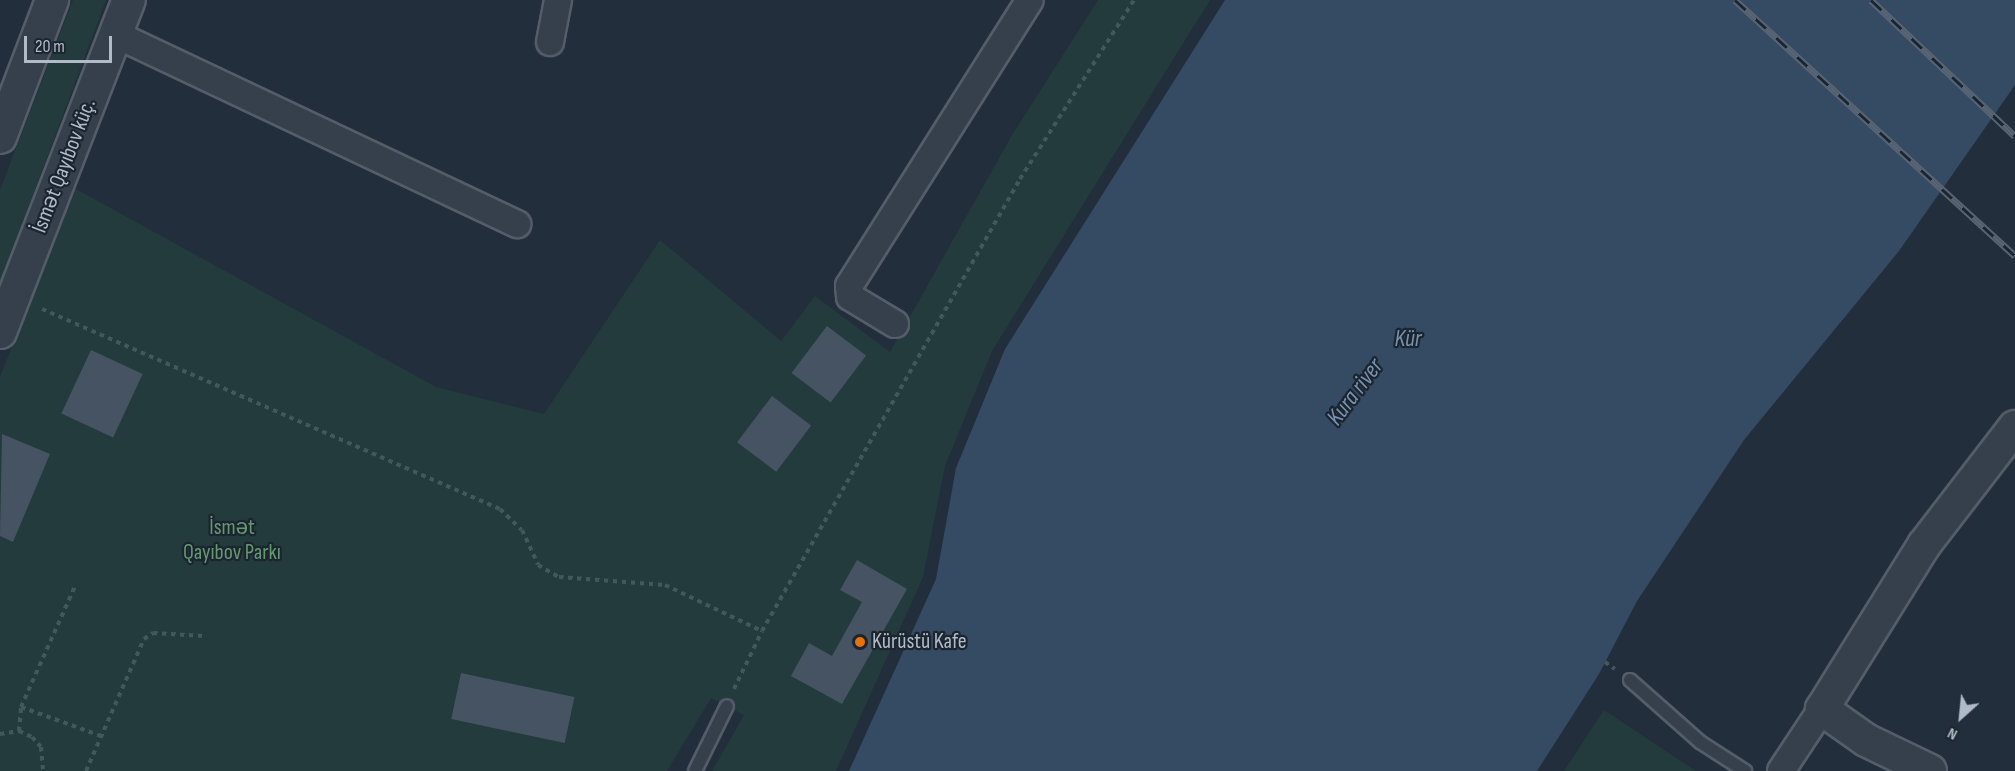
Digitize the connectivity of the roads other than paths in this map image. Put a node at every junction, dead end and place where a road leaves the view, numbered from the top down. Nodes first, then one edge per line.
1 (52, 0) edge
2 (129, 0) edge
3 (558, 0) edge
4 (1030, 0) edge
5 (115, 34) junction
6 (550, 42) dead end
7 (0, 137) edge
8 (517, 224) dead end
9 (895, 324) dead end
10 (0, 332) edge
11 (2015, 427) edge
12 (1630, 680) dead end
13 (726, 706) road end
14 (1822, 709) junction
15 (695, 771) edge
16 (1745, 771) edge
17 (1781, 771) edge
18 (1930, 771) edge

1 - 7 street
2 - 5 street, İsmət Qayıbov küç.
3 - 6 street
4 - 9 street
5 - 8 street
5 - 10 street, İsmət Qayıbov küç.
11 - 14 street
12 - 16 lane
13 - 15 lane
14 - 17 street
14 - 18 street

